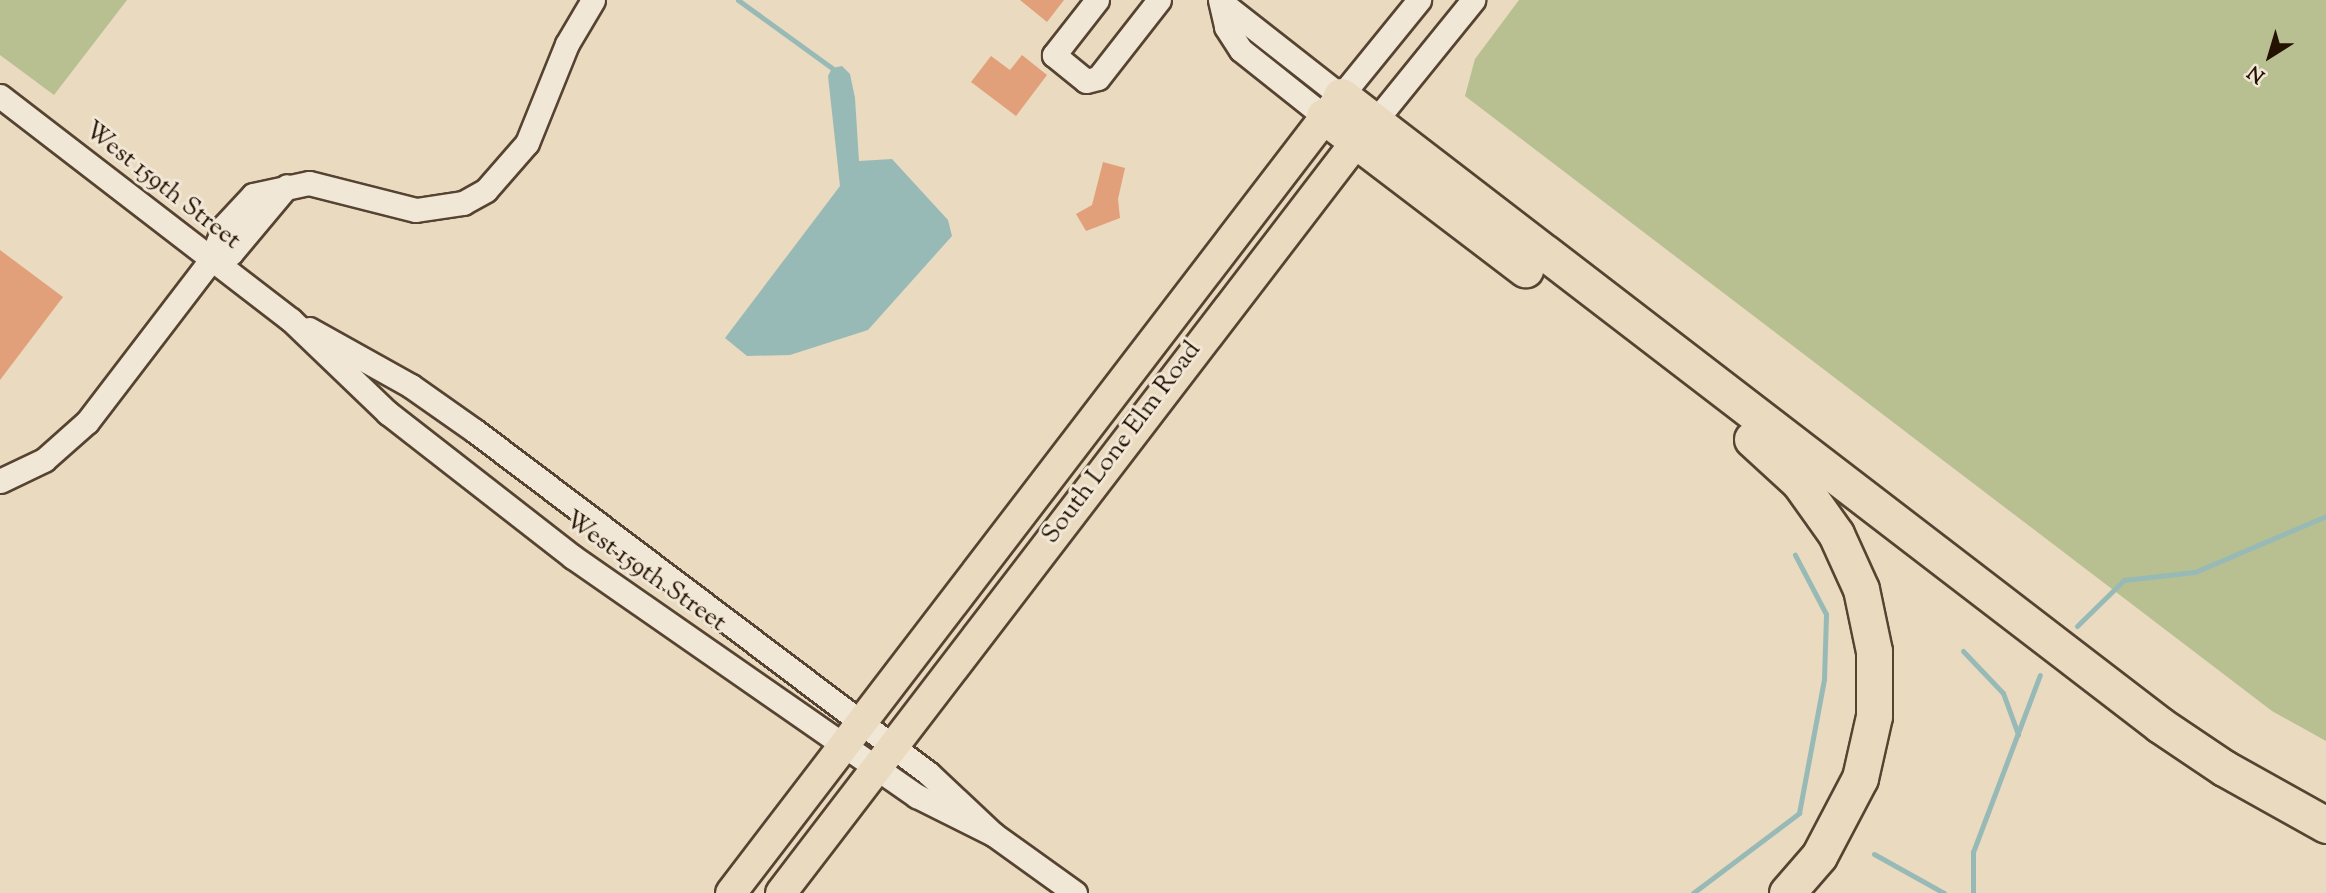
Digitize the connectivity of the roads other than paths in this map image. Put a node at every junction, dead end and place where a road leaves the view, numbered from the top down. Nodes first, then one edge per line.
1 (593, 0) edge
2 (1097, 0) edge
3 (1158, 0) edge
4 (1419, 0) edge
5 (1473, 0) edge
6 (1221, 1) edge
7 (0, 96) edge
8 (1333, 106) junction
9 (1365, 133) junction
10 (211, 260) junction
11 (290, 320) junction
12 (0, 481) edge
13 (849, 733) junction
14 (883, 756) junction
15 (2326, 825) edge
16 (731, 893) edge
17 (781, 893) edge
18 (1075, 893) edge
19 (1787, 893) edge

1 - 10 street
2 - 3 street
4 - 8 street, South Lone Elm Road
5 - 9 street, South Lone Elm Road
6 - 8 street
7 - 10 street, West 159th Street
8 - 9 highway
8 - 13 main road, South Lone Elm Road
9 - 14 main road, South Lone Elm Road
9 - 15 highway
9 - 19 highway
10 - 11 street, West 159th Street
10 - 12 street
11 - 13 street, West 159th Street
11 - 13 street, West 159th Street
13 - 14 street, West 159th Street
13 - 16 main road, South Lone Elm Road
14 - 17 main road, South Lone Elm Road
14 - 18 street, West 159th Street

